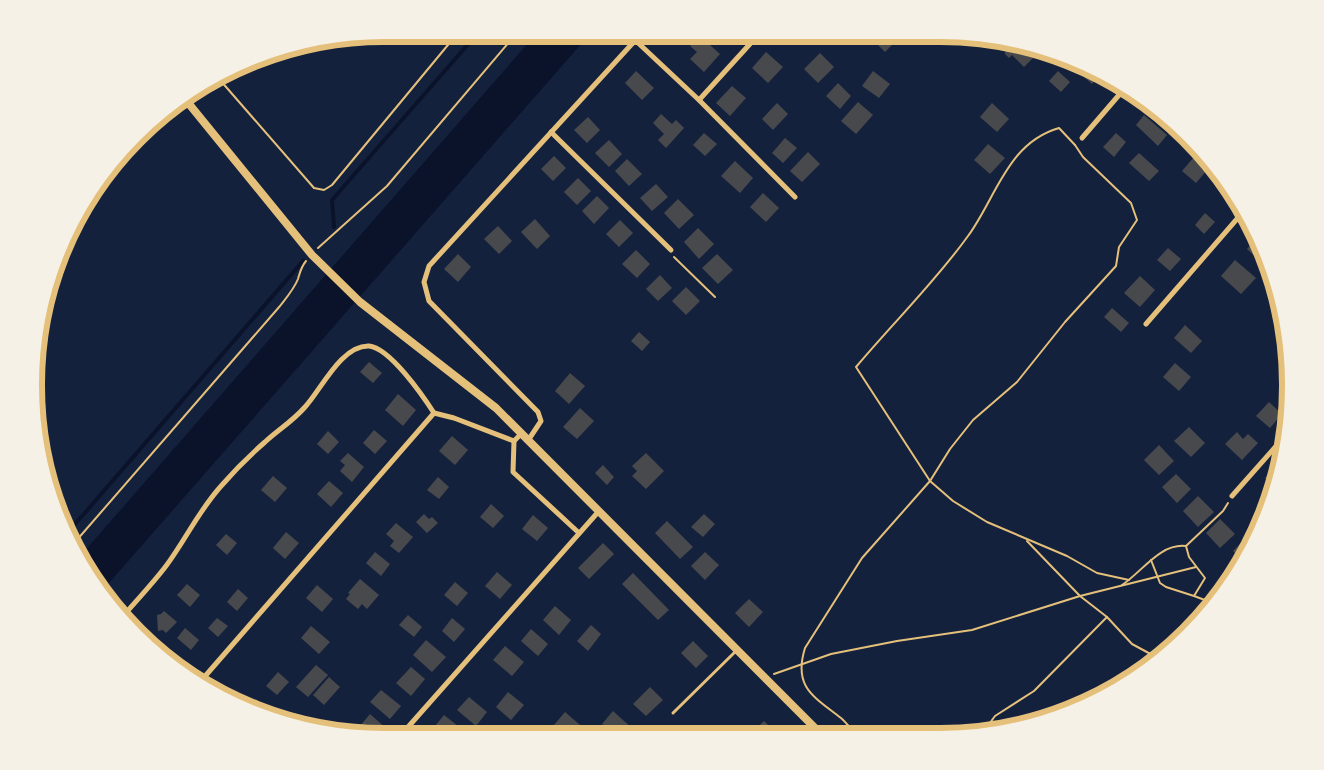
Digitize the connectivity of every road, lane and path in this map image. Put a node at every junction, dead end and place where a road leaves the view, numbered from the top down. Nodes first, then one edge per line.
1 (450, 42) edge
2 (509, 42) edge
3 (633, 42) edge
4 (637, 42) edge
5 (751, 42) edge
6 (223, 83) edge
7 (1120, 94) edge
8 (700, 100) junction
9 (189, 104) edge
10 (551, 132) junction
11 (1082, 138) dead end
12 (795, 197) dead end
13 (1238, 218) edge
14 (319, 248) dead end
15 (671, 250) joint
16 (312, 255) junction
17 (715, 297) dead end
18 (1146, 324) dead end
19 (434, 413) junction
20 (522, 433) junction
21 (529, 440) junction
22 (514, 441) junction
23 (1276, 446) edge
24 (930, 481) junction
25 (1232, 496) joint
26 (599, 511) junction
27 (579, 533) junction
28 (79, 538) edge
29 (1025, 539) junction
30 (1186, 546) junction
31 (1151, 560) junction
32 (1196, 567) junction
33 (1159, 577) junction
34 (1129, 580) junction
35 (1120, 586) junction
36 (1080, 596) junction
37 (1194, 596) junction
38 (1206, 600) edge
39 (127, 611) edge
40 (1107, 617) junction
41 (737, 650) junction
42 (1151, 654) edge
43 (800, 664) junction
44 (774, 674) dead end
45 (205, 676) edge
46 (673, 713) dead end
47 (989, 724) edge
48 (408, 728) edge
49 (814, 728) edge
50 (851, 728) edge

1 - 6 path
2 - 14 path
3 - 10 street
4 - 8 street
5 - 8 street
7 - 11 street
8 - 12 street
9 - 16 street
10 - 15 street
10 - 21 street
13 - 18 street
15 - 17 path
16 - 20 street
16 - 28 path
19 - 22 street
19 - 39 street
19 - 45 street
20 - 21 street
20 - 22 street
21 - 26 street
22 - 27 street
23 - 25 street
24 - 24 path
24 - 29 path
24 - 43 path
25 - 30 path
26 - 27 street
26 - 41 street
27 - 48 street
29 - 34 path
29 - 36 path
30 - 31 path
30 - 32 path
31 - 33 path
31 - 34 path
32 - 33 path
32 - 37 path
33 - 35 path
33 - 37 path
34 - 35 path
35 - 36 path
36 - 40 path
36 - 43 path
37 - 38 path
40 - 42 path
40 - 47 path
41 - 46 lane
41 - 49 street
43 - 44 path
43 - 50 path

